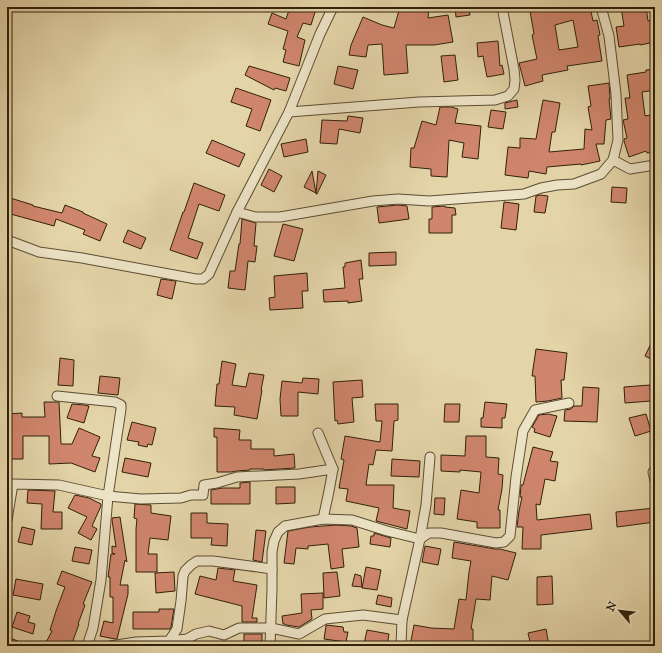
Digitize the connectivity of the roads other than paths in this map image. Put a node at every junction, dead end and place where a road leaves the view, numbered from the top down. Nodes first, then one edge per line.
1 (333, 7) edge
2 (502, 7) edge
3 (601, 7) edge
4 (289, 112) junction
5 (613, 160) junction
6 (655, 165) edge
7 (237, 212) junction
8 (7, 240) edge
9 (57, 396) dead end
10 (569, 403) dead end
11 (318, 433) dead end
12 (430, 457) dead end
13 (333, 469) junction
14 (10, 483) edge
15 (108, 496) junction
16 (323, 519) junction
17 (7, 520) edge
18 (420, 539) junction
19 (272, 569) junction
20 (402, 620) junction
21 (271, 628) junction
22 (169, 642) junction
23 (87, 646) edge
24 (110, 646) edge
25 (270, 646) edge
26 (401, 646) edge

1 - 4 street
2 - 4 street
3 - 5 street
4 - 7 street
5 - 6 street
5 - 7 street
7 - 8 street
9 - 15 street
10 - 18 street
11 - 13 street
12 - 18 street
13 - 15 street
13 - 16 street
14 - 15 street
14 - 17 street
15 - 23 street
16 - 18 street
16 - 19 street
18 - 20 street
19 - 21 street
19 - 22 street
20 - 21 street
20 - 26 street
21 - 22 street
21 - 25 street
22 - 24 street

